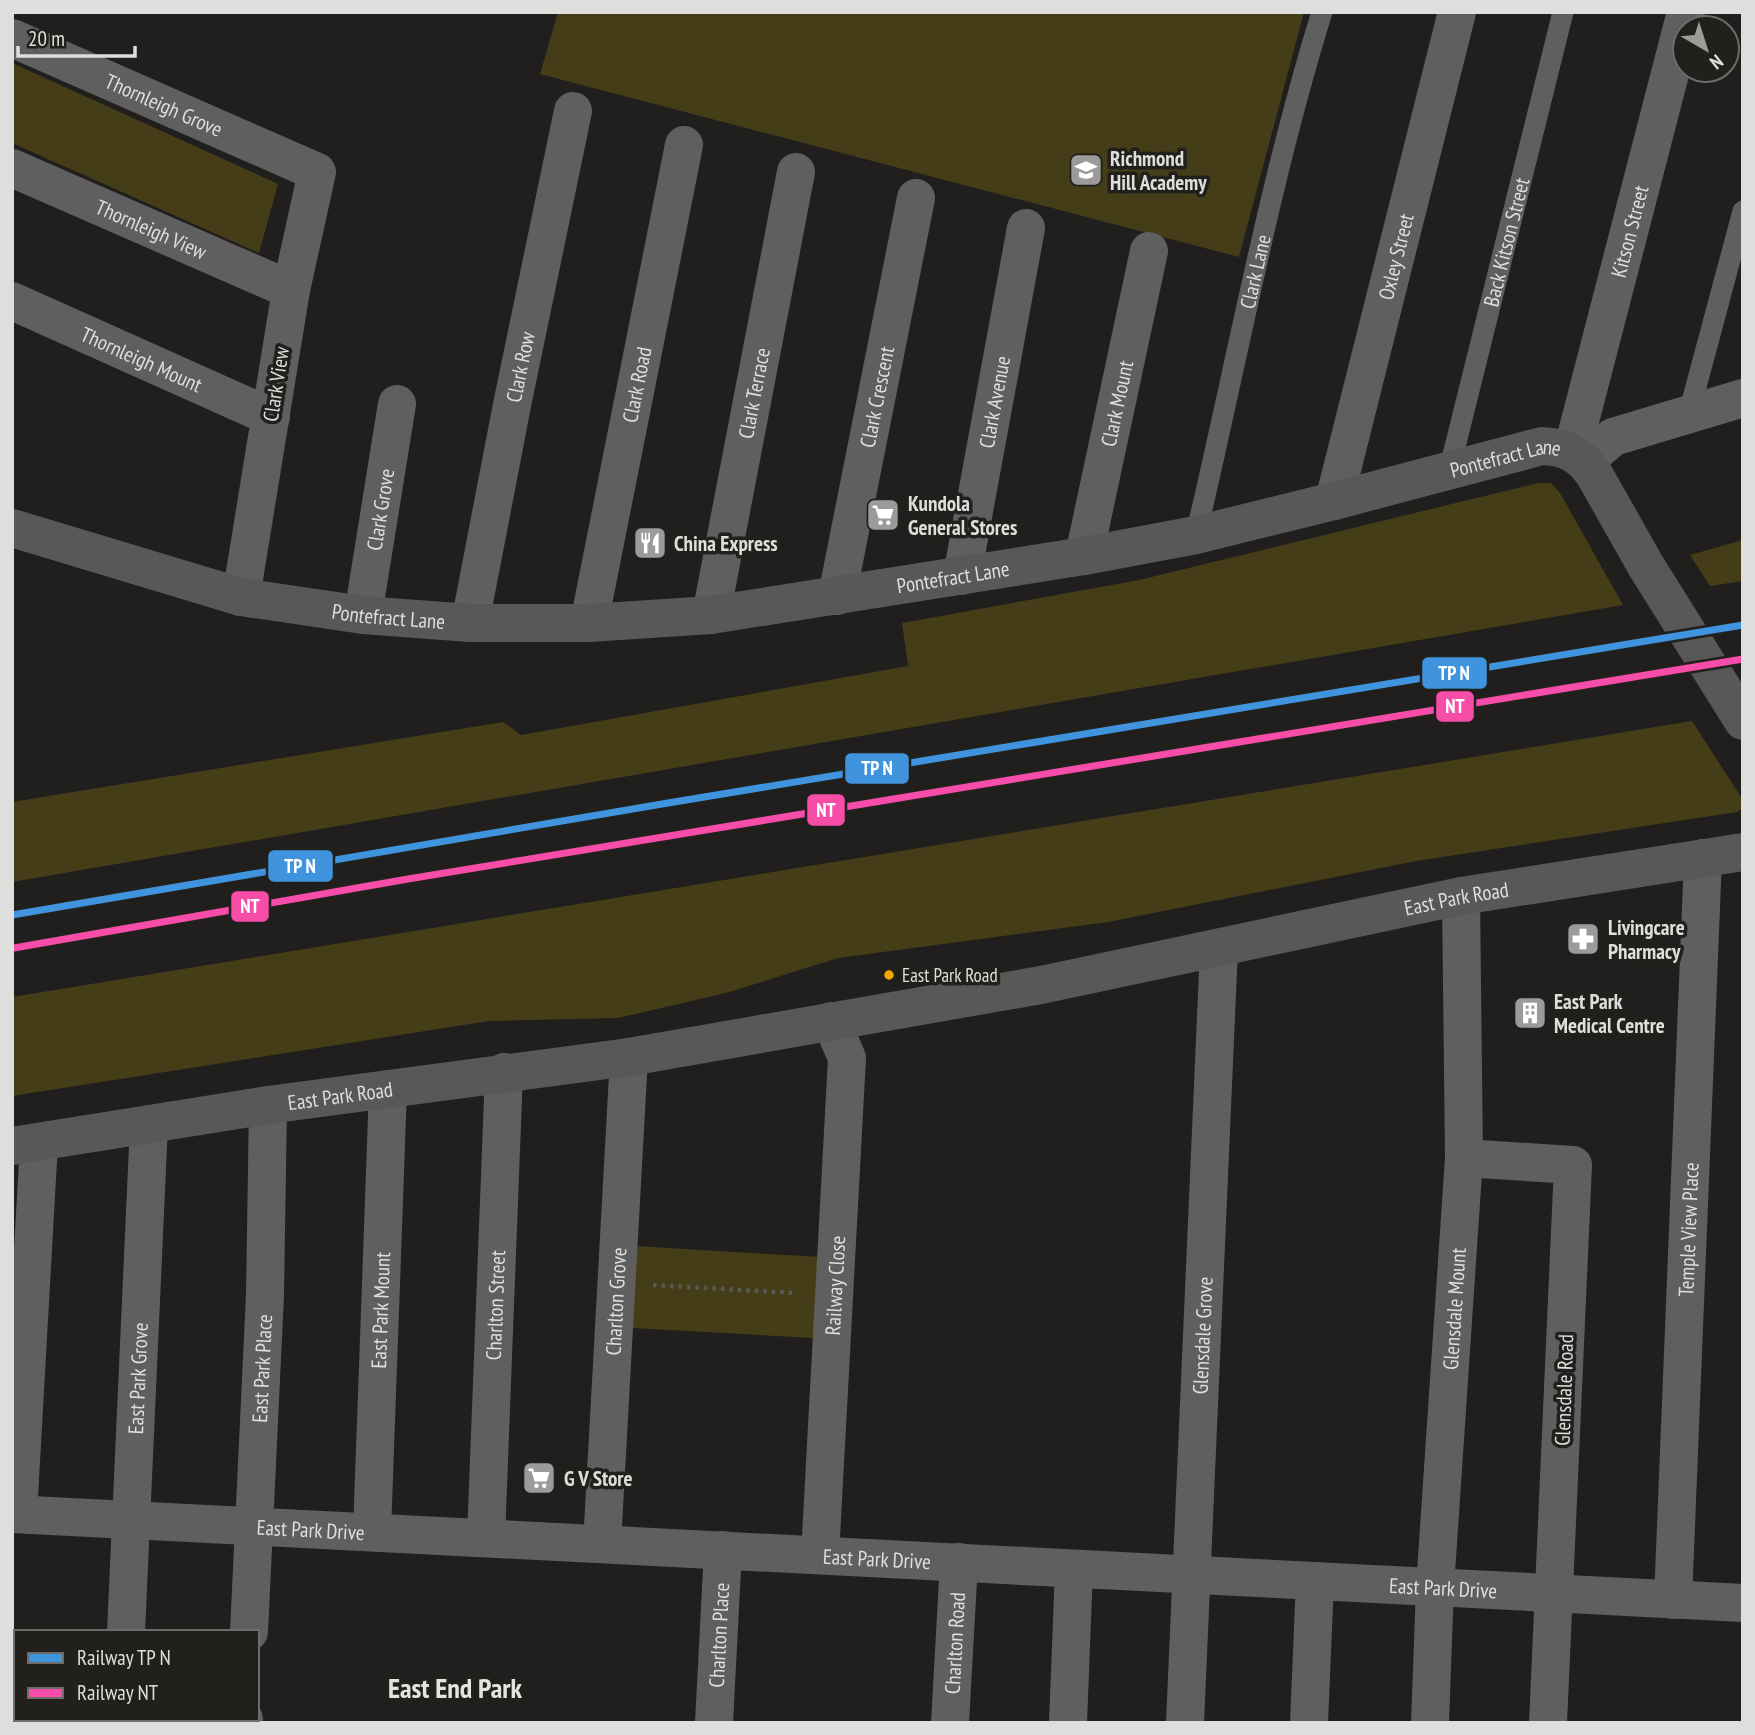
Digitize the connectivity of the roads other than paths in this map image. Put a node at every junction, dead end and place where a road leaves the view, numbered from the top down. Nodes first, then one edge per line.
1 (1322, 12) edge
2 (1457, 12) edge
3 (1563, 12) edge
4 (1686, 12) edge
5 (12, 38) edge
6 (573, 111) dead end
7 (684, 145) dead end
8 (12, 168) edge
9 (317, 172) joint
10 (796, 172) dead end
11 (916, 198) dead end
12 (1743, 211) edge
13 (1026, 228) dead end
14 (1149, 251) dead end
15 (291, 290) junction
16 (12, 302) edge
17 (1743, 398) edge
18 (397, 404) dead end
19 (1689, 413) junction
20 (271, 417) junction
21 (1579, 456) junction
22 (1449, 471) junction
23 (1334, 501) junction
24 (12, 528) edge
25 (1196, 535) junction
26 (1084, 556) junction
27 (962, 576) junction
28 (837, 596) junction
29 (242, 597) junction
30 (363, 615) junction
31 (711, 615) junction
32 (470, 623) junction
33 (589, 623) junction
34 (1743, 721) edge
35 (1743, 852) edge
36 (1703, 858) junction
37 (1461, 896) junction
38 (1219, 948) junction
39 (831, 1021) junction
40 (629, 1057) junction
41 (504, 1073) junction
42 (388, 1089) junction
43 (268, 1105) junction
44 (149, 1124) junction
45 (26, 1145) edge
46 (1464, 1158) junction
47 (15, 1514) edge
48 (132, 1519) junction
49 (255, 1526) junction
50 (372, 1532) junction
51 (486, 1538) junction
52 (602, 1544) junction
53 (723, 1550) junction
54 (820, 1555) junction
55 (959, 1562) junction
56 (1074, 1569) junction
57 (1191, 1575) junction
58 (1315, 1581) junction
59 (1435, 1587) junction
60 (1555, 1593) junction
61 (1673, 1600) junction
62 (1743, 1603) edge
63 (126, 1630) edge
64 (249, 1630) edge
65 (714, 1723) edge
66 (950, 1723) edge
67 (1068, 1723) edge
68 (1185, 1723) edge
69 (1309, 1723) edge
70 (1430, 1723) edge
71 (1548, 1723) edge

1 - 25 lane, Clark Lane
2 - 23 street, Oxley Street
3 - 22 lane, Back Kitson Street
4 - 21 street, Kitson Street
5 - 9 street, Thornleigh Grove
6 - 32 street, Clark Row
7 - 33 street, Clark Road
8 - 15 street, Thornleigh View
9 - 15 street, Clark View
10 - 31 street, Clark Terrace
11 - 28 street, Clark Crescent
12 - 19 lane
13 - 27 street, Clark Avenue
14 - 26 street, Clark Mount
15 - 20 street, Clark View
16 - 20 street, Thornleigh Mount
17 - 19 street
18 - 30 street, Clark Grove
19 - 21 street
20 - 29 street, Clark View
21 - 22 street, Pontefract Lane
21 - 34 street, Pontefract Lane
22 - 23 street, Pontefract Lane
23 - 25 street, Pontefract Lane
24 - 29 street, Pontefract Lane
25 - 26 street, Pontefract Lane
26 - 27 street, Pontefract Lane
27 - 28 street, Pontefract Lane
28 - 31 street, Pontefract Lane
29 - 30 street, Pontefract Lane
30 - 32 street, Pontefract Lane
31 - 33 street, Pontefract Lane
32 - 33 street, Pontefract Lane
35 - 36 street, East Park Road
36 - 37 street, East Park Road
36 - 61 street, Temple View Place
37 - 38 street, East Park Road
37 - 46 street, Glensdale Mount
38 - 39 street, East Park Road
38 - 57 street, Glensdale Grove
39 - 40 street, East Park Road
39 - 54 street, Railway Close
40 - 41 street, East Park Road
40 - 52 street, Charlton Grove
41 - 42 street, East Park Road
41 - 51 street, Charlton Street
42 - 43 street, East Park Road
42 - 50 street, East Park Mount
43 - 44 street, East Park Road
43 - 49 street, East Park Place
44 - 45 street, East Park Road
44 - 48 street, East Park Grove
45 - 47 street
46 - 59 street, Glensdale Mount
46 - 60 street, Glensdale Road
47 - 48 street, East Park Drive
48 - 49 street, East Park Drive
48 - 63 street, East Park Grove
49 - 50 street, East Park Drive
49 - 64 street, East Park Place
50 - 51 street, East Park Drive
51 - 52 street, East Park Drive
52 - 53 street, East Park Drive
53 - 54 street, East Park Drive
53 - 65 street, Charlton Place
54 - 55 street, East Park Drive
55 - 56 street, East Park Drive
55 - 66 street, Charlton Road
56 - 57 street, East Park Drive
56 - 67 street
57 - 58 street, East Park Drive
57 - 68 street, Glensdale Grove
58 - 59 street, East Park Drive
58 - 69 street
59 - 60 street, East Park Drive
59 - 70 street, Glensdale Mount
60 - 61 street, East Park Drive
60 - 71 street, Glensdale Road
61 - 62 street, East Park Drive

